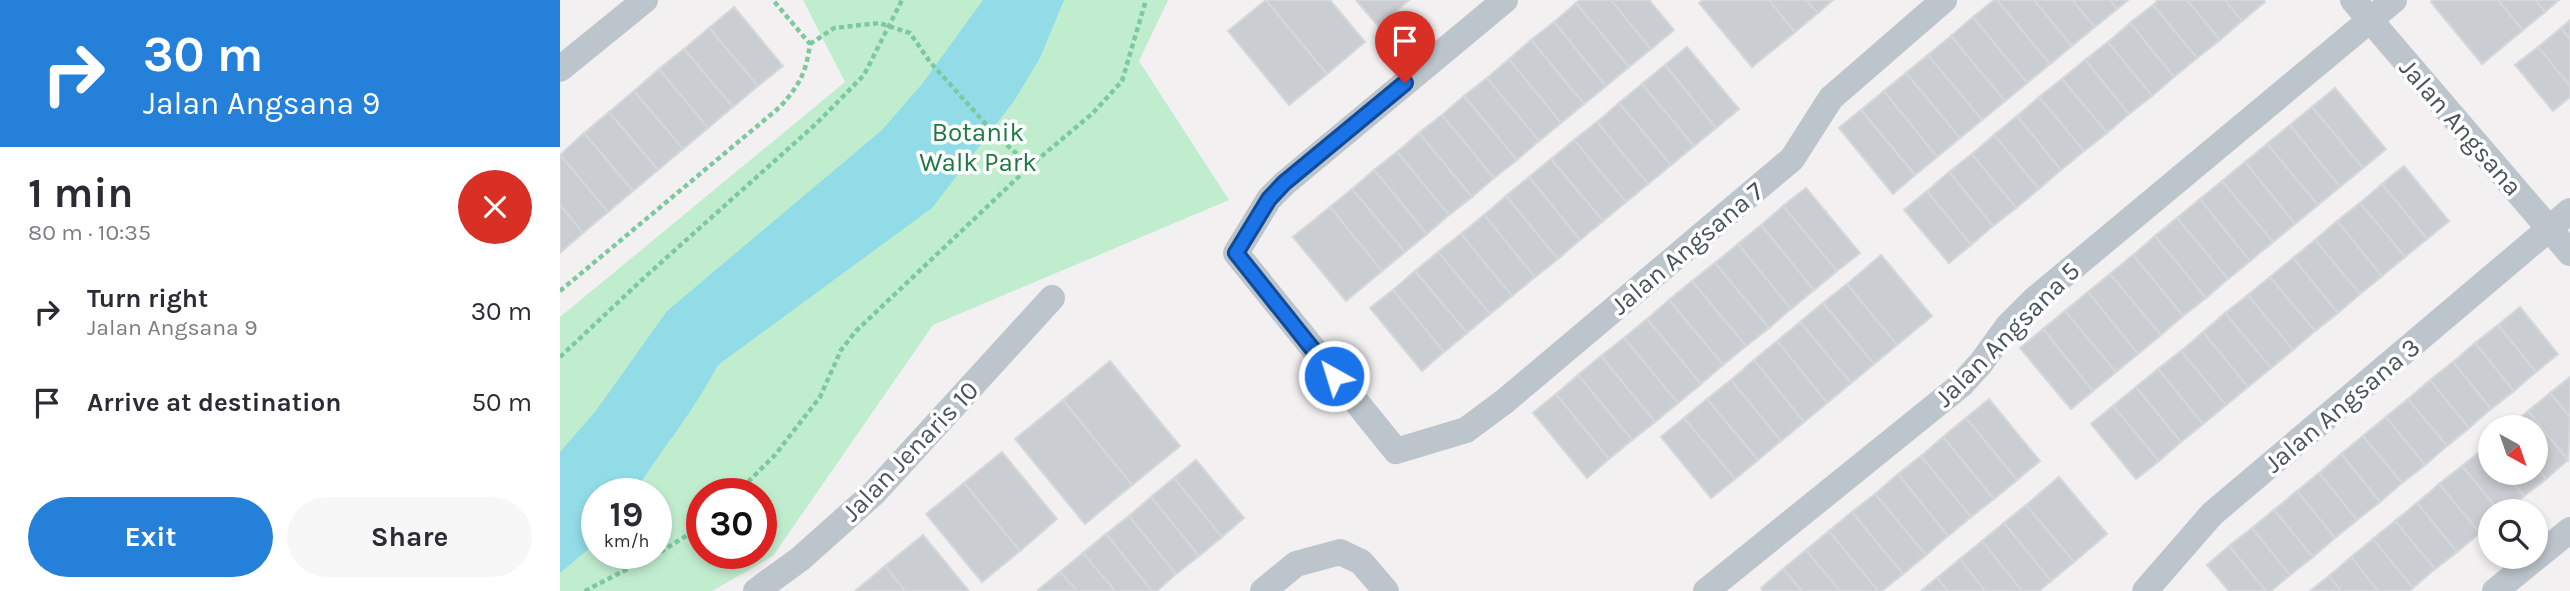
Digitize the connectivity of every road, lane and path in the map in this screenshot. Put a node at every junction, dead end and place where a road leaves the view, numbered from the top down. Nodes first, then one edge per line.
1 (645, 0) edge
2 (773, 0) edge
3 (902, 0) edge
4 (1146, 0) edge
5 (1505, 0) edge
6 (1944, 0) edge
7 (2353, 0) edge
8 (2394, 0) edge
9 (2370, 21) junction
10 (890, 27) junction
11 (810, 44) junction
12 (560, 69) edge
13 (1030, 166) junction
14 (2570, 211) edge
15 (2550, 229) junction
16 (2570, 253) edge
17 (560, 291) edge
18 (1052, 298) dead end
19 (560, 357) edge
20 (752, 478) edge
21 (2570, 530) edge
22 (686, 536) edge
23 (586, 591) edge
24 (756, 591) edge
25 (1262, 591) edge
26 (1386, 591) edge
27 (1706, 591) edge
28 (2145, 591) edge
29 (2495, 591) edge

1 - 12 street
2 - 11 path
3 - 10 path
4 - 13 path
5 - 6 street, Jalan Angsana 7
7 - 9 street, Jalan Angsana
8 - 9 street, Jalan Angsana 5
9 - 15 street, Jalan Angsana
9 - 27 street, Jalan Angsana 5
10 - 11 path
10 - 13 path
10 - 19 path
11 - 17 path
13 - 20 path
14 - 15 street, Jalan Angsana 3
15 - 16 street, Jalan Angsana
15 - 28 street, Jalan Angsana 3
18 - 24 street, Jalan Jenaris 10
21 - 29 street
22 - 23 path
25 - 26 street

